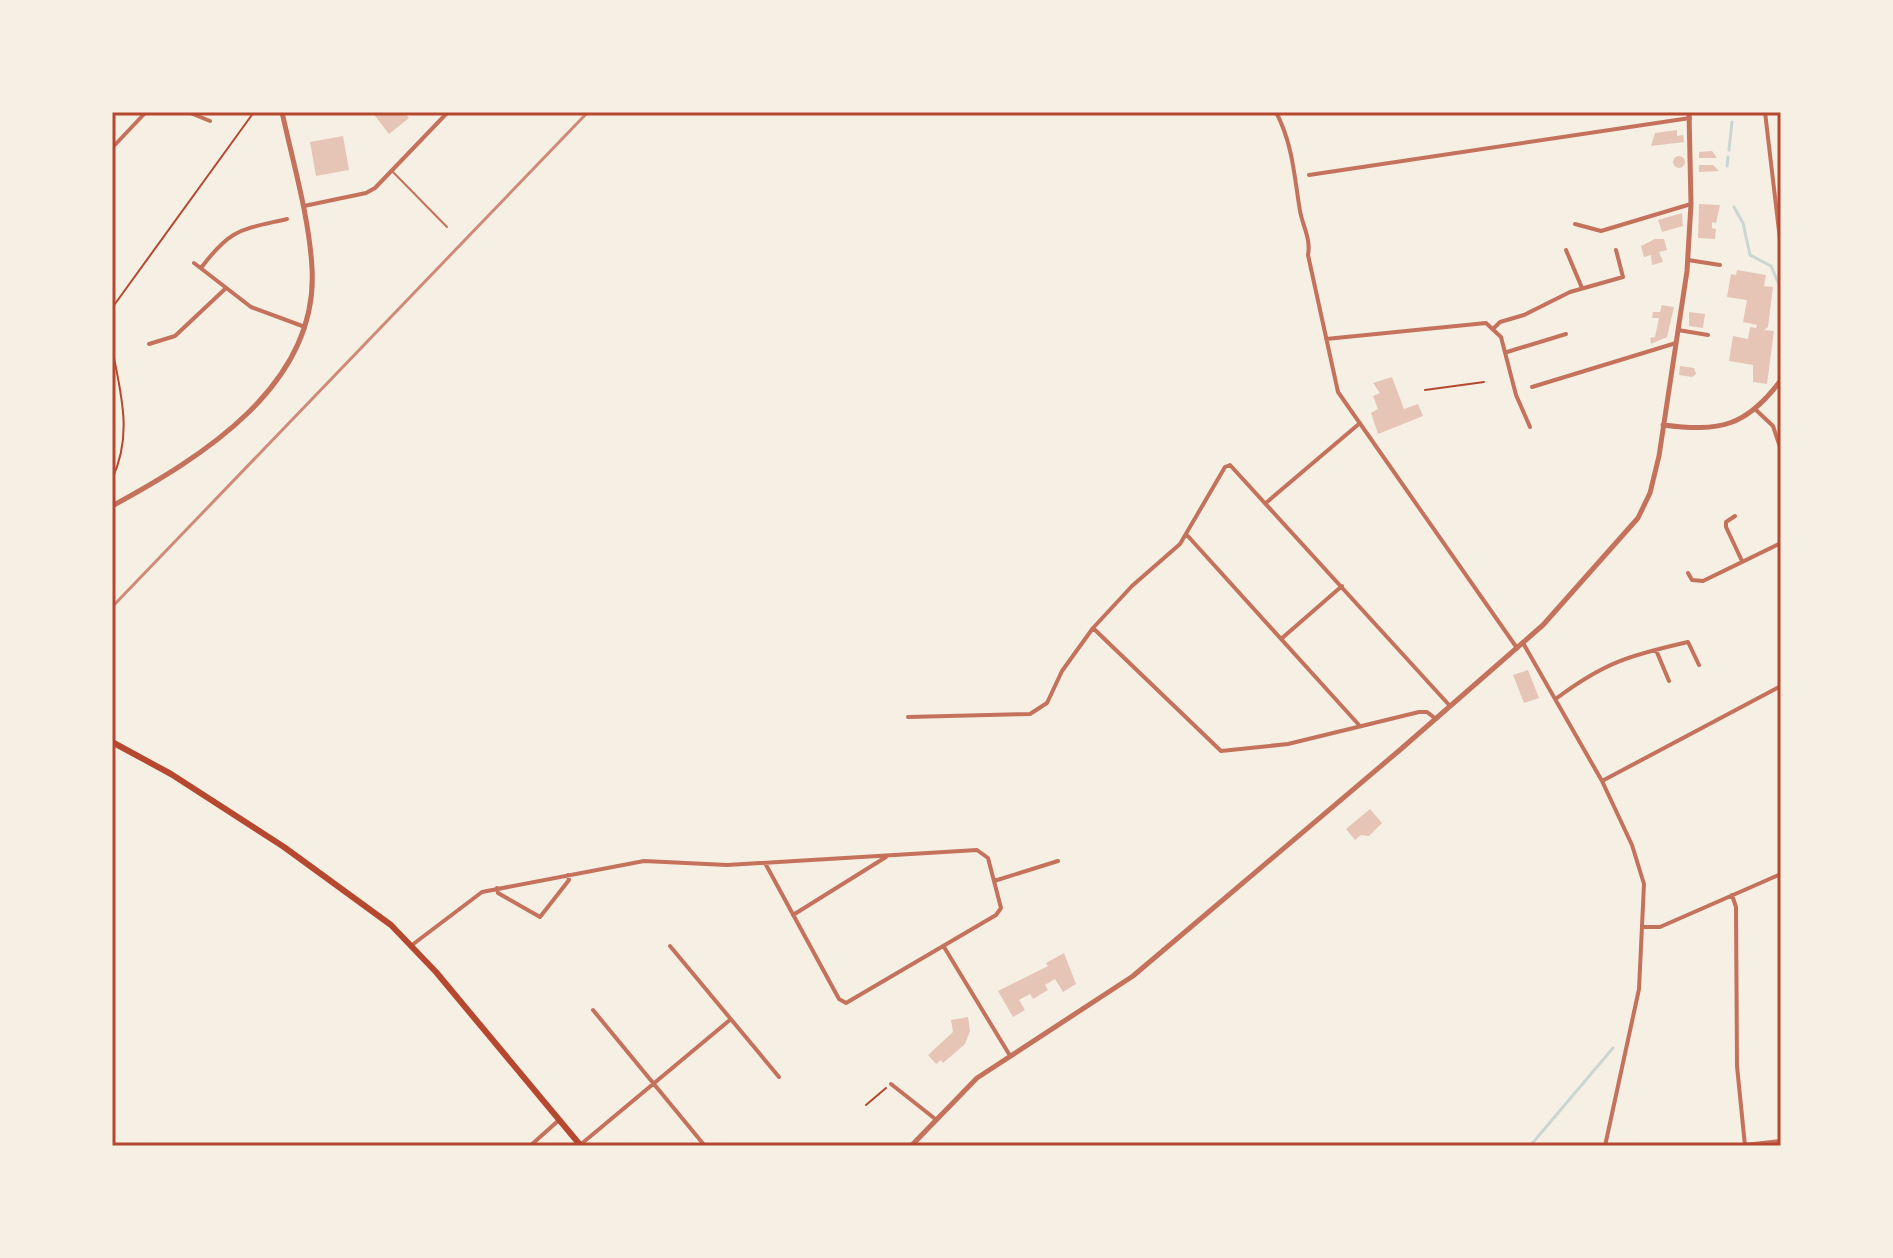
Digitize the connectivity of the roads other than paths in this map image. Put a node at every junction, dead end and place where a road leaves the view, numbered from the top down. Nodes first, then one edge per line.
1 (146, 112) edge
2 (192, 112) edge
3 (282, 112) edge
4 (448, 112) edge
5 (1276, 112) edge
6 (1765, 112) edge
7 (1690, 115) edge
8 (210, 121) dead end
9 (112, 148) edge
10 (392, 171) junction
11 (1309, 175) dead end
12 (1691, 204) junction
13 (302, 206) junction
14 (287, 219) dead end
15 (1575, 224) dead end
16 (447, 227) dead end
17 (1781, 248) edge
18 (1566, 250) dead end
19 (1616, 250) dead end
20 (1688, 260) junction
21 (194, 263) dead end
22 (1720, 265) dead end
23 (201, 268) junction
24 (1582, 288) junction
25 (225, 289) junction
26 (305, 327) junction
27 (1494, 328) junction
28 (1678, 330) junction
29 (1566, 334) dead end
30 (1708, 335) dead end
31 (1326, 339) junction
32 (1676, 343) junction
33 (149, 344) dead end
34 (1506, 352) junction
35 (1781, 380) edge
36 (1532, 387) dead end
37 (1756, 410) junction
38 (1360, 423) junction
39 (1663, 425) junction
40 (1530, 427) dead end
41 (1781, 450) edge
42 (1267, 502) junction
43 (112, 506) edge
44 (1735, 516) dead end
45 (1186, 534) junction
46 (1781, 543) edge
47 (1743, 562) junction
48 (1688, 573) dead end
49 (1342, 586) junction
50 (1093, 628) junction
51 (1281, 639) junction
52 (1523, 643) junction
53 (1517, 648) junction
54 (1655, 650) junction
55 (1699, 665) dead end
56 (1669, 681) dead end
57 (1781, 686) edge
58 (1557, 698) junction
59 (1450, 706) junction
60 (908, 717) dead end
61 (1436, 719) junction
62 (1360, 726) junction
63 (112, 742) edge
64 (1602, 781) junction
65 (888, 856) junction
66 (1058, 861) dead end
67 (765, 863) junction
68 (1781, 874) edge
69 (568, 875) junction
70 (994, 881) junction
71 (497, 888) junction
72 (1732, 895) junction
73 (793, 915) junction
74 (1644, 927) junction
75 (412, 945) junction
76 (670, 946) dead end
77 (944, 947) junction
78 (593, 1010) dead end
79 (731, 1019) junction
80 (1009, 1054) junction
81 (779, 1077) dead end
82 (653, 1084) junction
83 (891, 1084) road end
84 (934, 1118) junction
85 (559, 1120) junction
86 (1781, 1141) edge
87 (530, 1146) edge
88 (580, 1146) edge
89 (705, 1146) edge
90 (911, 1146) edge
91 (1605, 1146) edge
92 (1745, 1146) edge

1 - 9 street
2 - 8 street
3 - 13 street
4 - 10 street
5 - 31 street
6 - 17 street
7 - 11 street
7 - 12 street
10 - 13 street
10 - 16 lane
12 - 15 street
12 - 20 street
13 - 26 street
14 - 23 street
18 - 24 street
19 - 24 street
20 - 22 street
20 - 28 street
21 - 23 street
23 - 25 street
24 - 27 street
25 - 26 street
25 - 33 street
26 - 43 street
27 - 31 street
27 - 34 street
28 - 30 street
28 - 32 street
29 - 34 street
31 - 38 street
32 - 36 street
32 - 39 street
34 - 40 street
35 - 37 street
37 - 39 street
37 - 41 street
38 - 42 street
38 - 53 street
39 - 52 street
42 - 45 street
42 - 49 street
44 - 47 street
45 - 50 street
45 - 51 street
46 - 47 street
47 - 48 street
49 - 51 street
49 - 59 street
50 - 60 street
50 - 62 street
51 - 62 street
52 - 53 street
52 - 58 street
53 - 59 street
54 - 55 street
54 - 56 street
54 - 58 street
57 - 64 street
58 - 64 street
59 - 61 street
61 - 62 street
61 - 80 street
63 - 75 main road
64 - 74 street
65 - 67 street
65 - 70 street
65 - 73 street
66 - 70 street
67 - 69 street
67 - 73 street
68 - 72 street
69 - 71 street
69 - 71 street
70 - 77 street
71 - 75 street
72 - 74 street
72 - 92 street
73 - 77 street
74 - 91 street
75 - 85 main road
76 - 79 street
77 - 80 street
78 - 82 street
79 - 81 street
79 - 82 street
80 - 84 street
82 - 88 street
82 - 89 street
83 - 84 street
84 - 90 street
85 - 87 street
85 - 88 main road
86 - 92 street

